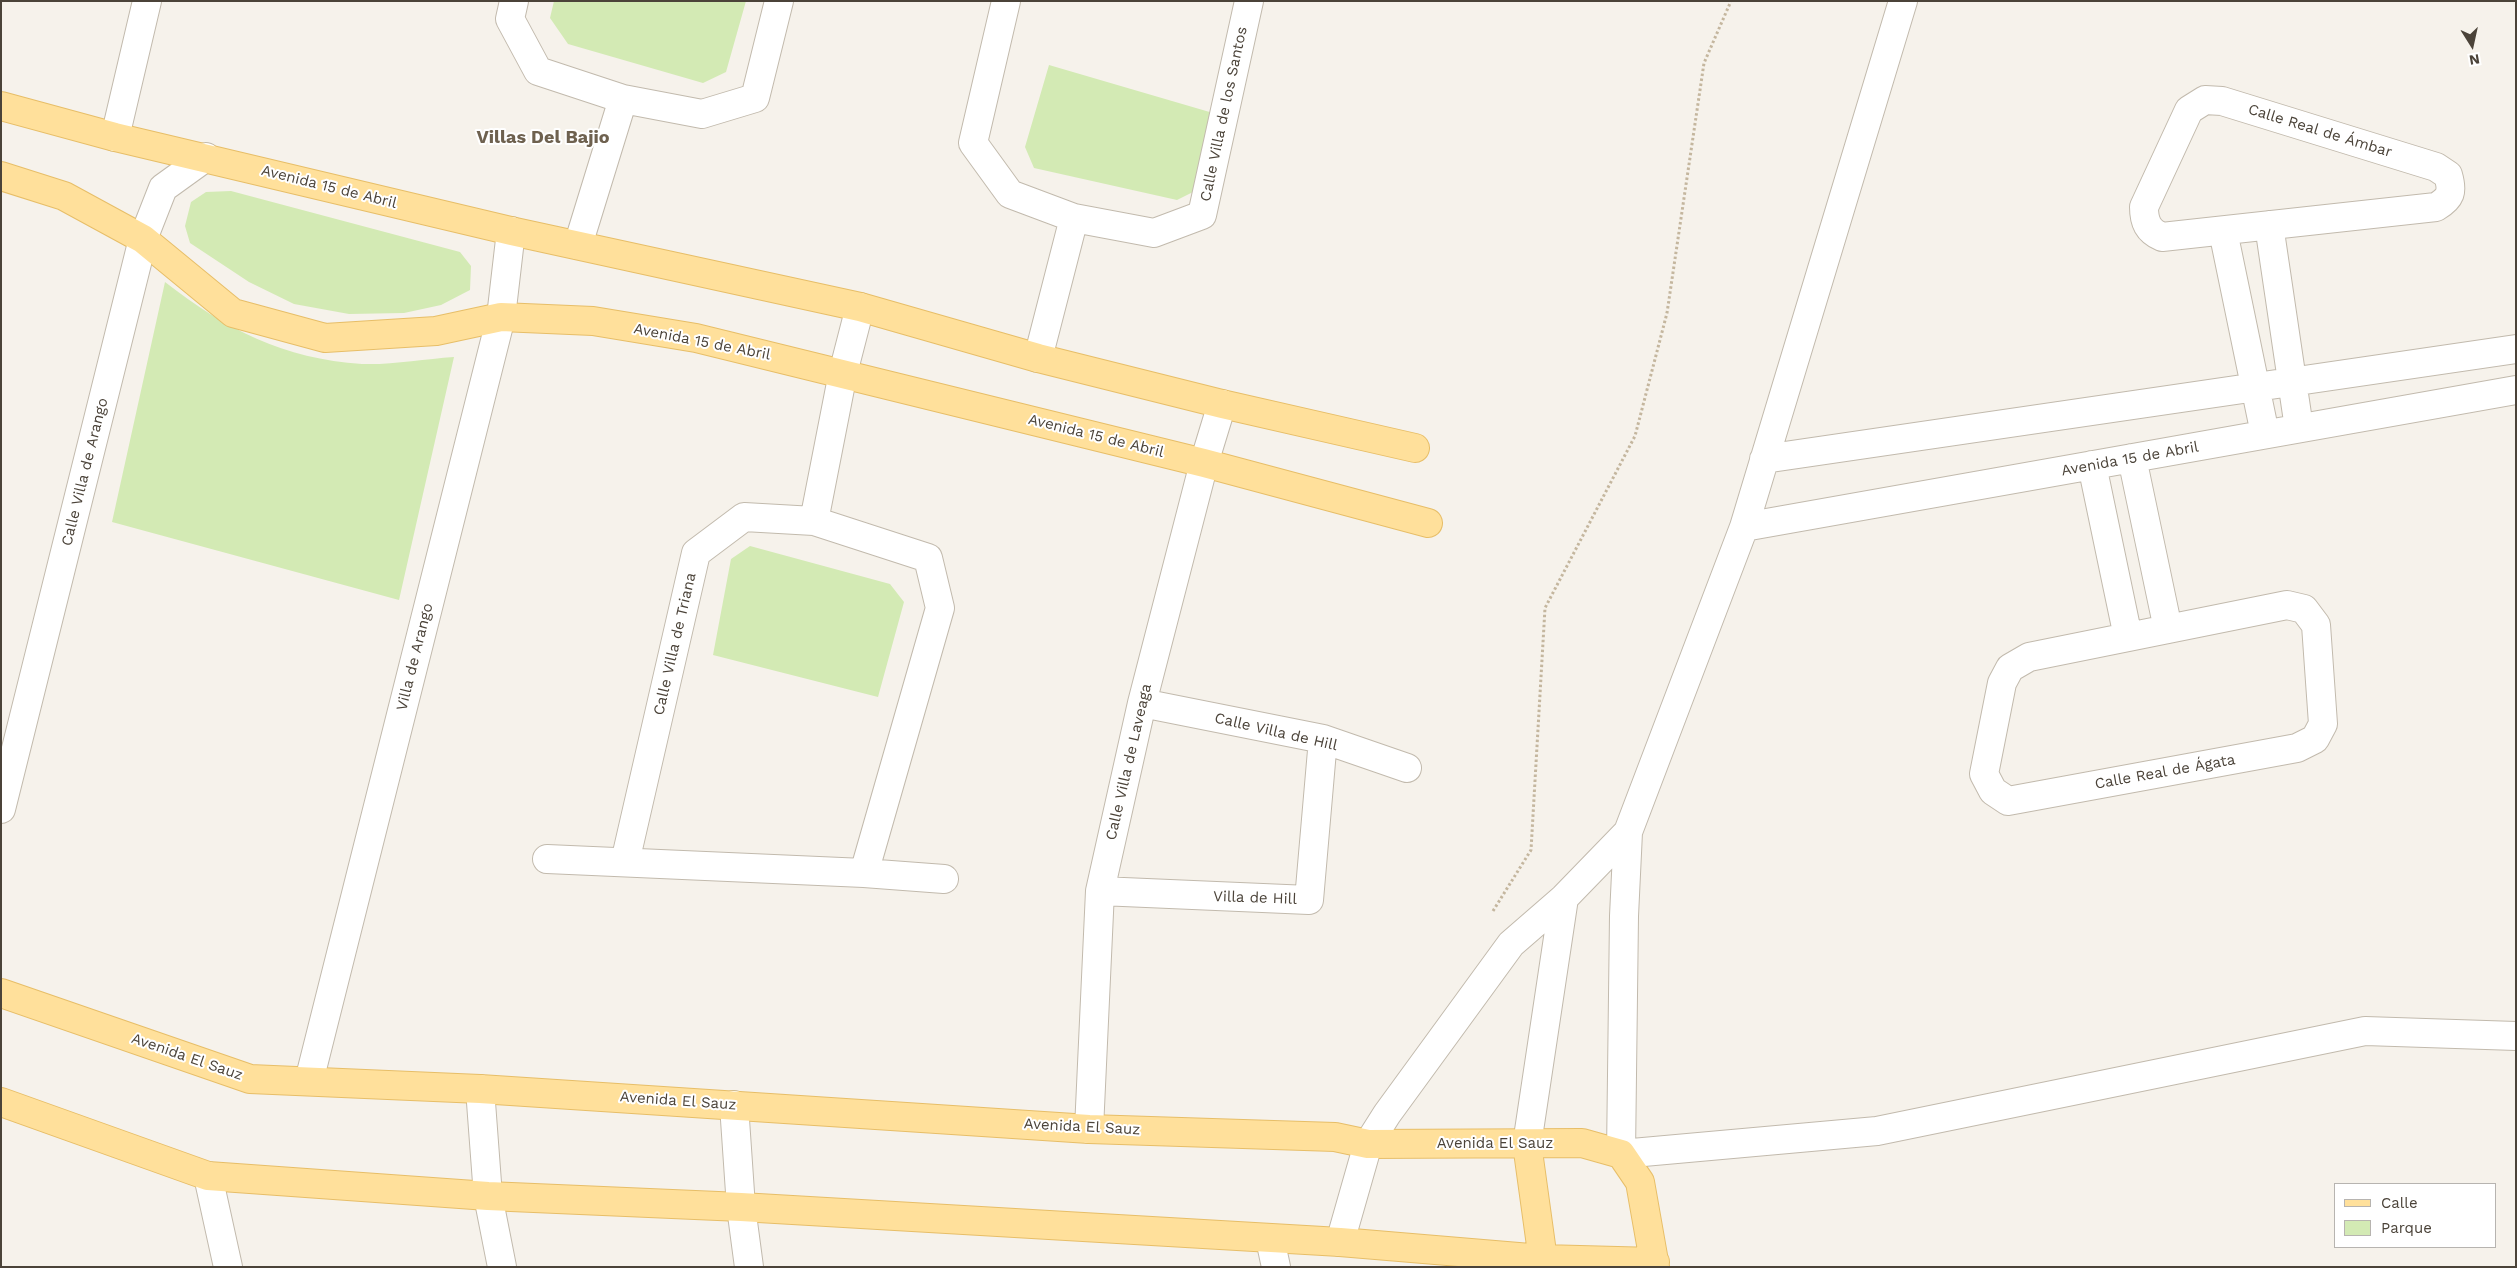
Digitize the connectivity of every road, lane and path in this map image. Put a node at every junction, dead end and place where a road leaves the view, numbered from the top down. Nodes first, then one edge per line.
1 (147, 1) edge
2 (514, 1) edge
3 (779, 1) edge
4 (1006, 1) edge
5 (1249, 1) edge
6 (1731, 1) edge
7 (1903, 1) edge
8 (623, 99) junction
9 (1, 106) edge
10 (114, 137) junction
11 (206, 157) junction
12 (1, 176) edge
13 (1074, 218) junction
14 (2268, 225) junction
15 (511, 231) junction
16 (2223, 231) junction
17 (143, 239) junction
18 (578, 245) junction
19 (860, 307) junction
20 (501, 317) junction
21 (2516, 349) edge
22 (1038, 358) junction
23 (843, 373) junction
24 (2292, 382) junction
25 (2256, 387) junction
26 (2516, 390) edge
27 (1222, 404) junction
28 (2299, 428) junction
29 (2265, 434) junction
30 (1415, 448) dead end
31 (2132, 458) junction
32 (1764, 459) junction
33 (1204, 463) junction
34 (2092, 465) junction
35 (814, 521) junction
36 (1428, 523) dead end
37 (1744, 528) junction
38 (2168, 629) junction
39 (2128, 637) junction
40 (1142, 703) junction
41 (1322, 739) junction
42 (1407, 768) dead end
43 (1, 809) edge
44 (1628, 832) junction
45 (547, 859) dead end
46 (625, 862) junction
47 (864, 873) junction
48 (944, 879) dead end
49 (1100, 891) junction
50 (1564, 898) junction
51 (1490, 916) dead end
52 (1, 993) edge
53 (2516, 1036) edge
54 (309, 1081) junction
55 (480, 1089) junction
56 (1, 1102) edge
57 (734, 1105) junction
58 (1089, 1129) junction
59 (1368, 1144) junction
60 (1527, 1144) junction
61 (1621, 1154) junction
62 (208, 1176) junction
63 (488, 1196) junction
64 (741, 1207) junction
65 (1270, 1239) junction
66 (1340, 1242) junction
67 (1543, 1263) edge
68 (1655, 1264) edge
69 (228, 1267) edge
70 (502, 1267) edge
71 (749, 1267) edge
72 (1276, 1267) edge

1 - 10 street
2 - 8 street
3 - 8 street
4 - 13 street, Calle Villa de los Santos
5 - 13 street, Calle Villa de los Santos
6 - 51 path
7 - 32 street
8 - 18 street
9 - 10 main road, Avenida 15 de Abril
10 - 11 main road, Avenida 15 de Abril
11 - 15 main road, Avenida 15 de Abril
11 - 17 street, Calle Villa de Arango
12 - 17 main road, Avenida 15 de Abril
13 - 22 street
14 - 16 street, Calle Real de Ámbar
14 - 16 street, Calle Real de Ámbar
14 - 24 street
15 - 18 main road, Avenida 15 de Abril
15 - 20 street, Villa de Arango
16 - 25 street
17 - 20 main road, Avenida 15 de Abril
17 - 43 street, Calle Villa de Arango
18 - 19 main road, Avenida 15 de Abril
19 - 22 main road, Avenida 15 de Abril
19 - 23 street
20 - 23 main road, Avenida 15 de Abril
20 - 54 street, Villa de Arango
21 - 24 street
22 - 27 main road, Avenida 15 de Abril
23 - 33 main road, Avenida 15 de Abril
23 - 35 street
24 - 25 street
24 - 28 street
25 - 29 street
25 - 32 street
26 - 28 street, Avenida 15 de Abril
27 - 30 main road, Avenida 15 de Abril
27 - 33 street, Calle Villa de Laveaga
28 - 29 street, Avenida 15 de Abril
29 - 31 street, Avenida 15 de Abril
31 - 34 street, Avenida 15 de Abril
31 - 38 street
32 - 37 street
33 - 36 main road, Avenida 15 de Abril
33 - 40 street, Calle Villa de Laveaga
34 - 37 street, Avenida 15 de Abril
34 - 39 street
35 - 46 street, Calle Villa de Triana
35 - 47 street, Calle Villa de Triana
37 - 44 street
38 - 39 street, Calle Real de Ágata
38 - 39 street, Calle Real de Ágata
40 - 41 street, Calle Villa de Hill
40 - 49 street, Calle Villa de Laveaga
41 - 42 street, Calle Villa de Hill
41 - 49 street, Villa de Hill
44 - 50 street
44 - 61 street
45 - 46 street
46 - 47 street
47 - 48 street
49 - 58 street, Calle Villa de Laveaga
50 - 59 street
50 - 60 street
52 - 54 main road, Avenida El Sauz
53 - 61 street
54 - 55 main road, Avenida El Sauz
55 - 57 main road, Avenida El Sauz
55 - 63 street
56 - 62 main road
57 - 58 main road, Avenida El Sauz
57 - 64 street
58 - 59 main road, Avenida El Sauz
59 - 60 main road, Avenida El Sauz
59 - 66 street
60 - 61 main road, Avenida El Sauz
60 - 67 main road
61 - 68 main road
62 - 63 main road
62 - 69 street
63 - 64 main road
63 - 70 street
64 - 65 main road
64 - 71 street
65 - 66 main road
65 - 72 street
66 - 67 main road
67 - 68 main road

